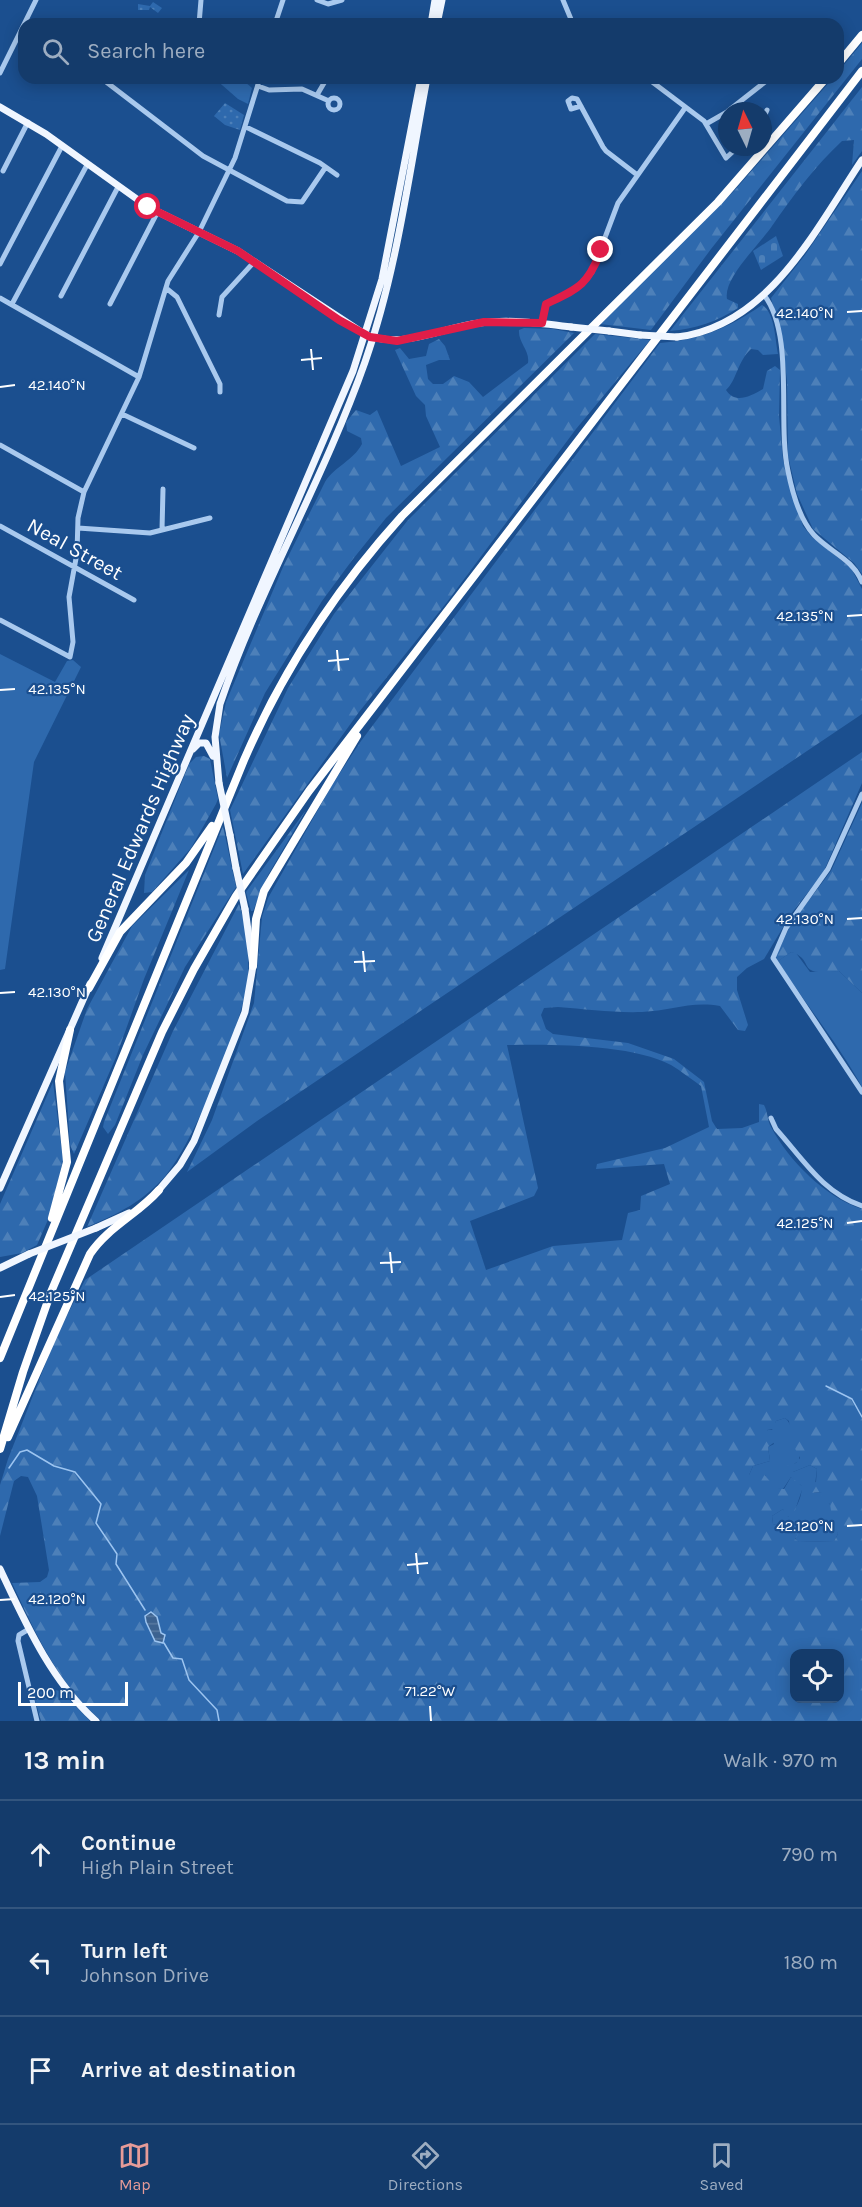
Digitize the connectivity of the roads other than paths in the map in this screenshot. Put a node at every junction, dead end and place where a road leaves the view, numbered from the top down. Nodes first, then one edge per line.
1 (36, 0) edge
2 (201, 0) edge
3 (283, 0) edge
4 (317, 0) edge
5 (342, 0) edge
6 (435, 0) edge
7 (442, 0) edge
8 (563, 0) edge
9 (27, 18) edge
10 (200, 18) edge
11 (277, 18) edge
12 (432, 18) edge
13 (438, 18) edge
14 (570, 18) edge
15 (862, 35) edge
16 (18, 36) edge
17 (844, 57) edge
18 (862, 71) edge
19 (0, 73) edge
20 (109, 84) edge
21 (324, 84) edge
22 (420, 84) edge
23 (426, 84) edge
24 (655, 84) edge
25 (762, 84) edge
26 (821, 84) edge
27 (258, 86) joint
28 (317, 96) junction
29 (329, 101) dead end
30 (739, 102) edge
31 (581, 106) dead end
32 (0, 107) edge
33 (685, 108) junction
34 (718, 117) edge
35 (28, 122) junction
36 (706, 124) junction
37 (246, 127) junction
38 (62, 146) junction
39 (718, 149) edge
40 (862, 160) edge
41 (87, 165) junction
42 (325, 168) junction
43 (230, 170) junction
44 (3, 171) dead end
45 (636, 174) junction
46 (337, 175) dead end
47 (118, 188) junction
48 (157, 213) junction
49 (199, 232) junction
50 (255, 261) junction
51 (0, 264) edge
52 (166, 288) junction
53 (764, 295) junction
54 (61, 296) dead end
55 (0, 298) edge
56 (12, 304) junction
57 (110, 304) dead end
58 (219, 315) dead end
59 (542, 323) junction
60 (369, 337) junction
61 (139, 377) junction
62 (220, 392) dead end
63 (122, 414) junction
64 (0, 445) edge
65 (194, 448) dead end
66 (163, 489) dead end
67 (84, 492) junction
68 (210, 518) dead end
69 (0, 526) edge
70 (78, 528) junction
71 (162, 530) junction
72 (75, 569) junction
73 (862, 582) edge
74 (134, 600) dead end
75 (0, 620) edge
76 (372, 709) junction
77 (191, 752) junction
78 (217, 770) junction
79 (862, 794) edge
80 (225, 806) junction
81 (253, 966) junction
82 (89, 988) junction
83 (70, 1030) junction
84 (862, 1092) edge
85 (771, 1118) dead end
86 (0, 1188) edge
87 (159, 1190) junction
88 (862, 1206) edge
89 (42, 1254) junction
90 (14, 1260) junction
91 (0, 1262) edge
92 (0, 1268) edge
93 (0, 1358) edge
94 (0, 1449) edge
95 (0, 1453) edge
96 (0, 1569) edge
97 (29, 1629) junction
98 (37, 1721) edge
99 (96, 1721) edge

1 - 9 street
2 - 10 street
3 - 11 street
4 - 5 street
6 - 12 main road
7 - 13 main road
8 - 14 street
15 - 17 highway
16 - 19 street
18 - 76 highway
20 - 43 street
21 - 28 street
22 - 60 main road
23 - 60 main road
24 - 33 street
25 - 30 street
26 - 80 highway
27 - 28 street
27 - 37 street
28 - 29 street
31 - 45 street
32 - 35 main road
33 - 36 street
33 - 45 street
34 - 36 street
35 - 38 main road
35 - 44 street
36 - 39 street
37 - 42 street
37 - 43 street
38 - 41 main road
38 - 51 street
40 - 53 main road
41 - 47 main road
41 - 56 street
42 - 43 street
42 - 46 street
43 - 49 street
45 - 59 street
47 - 48 main road
47 - 54 street
48 - 49 main road
48 - 57 street
49 - 50 main road
49 - 52 street
50 - 58 street
50 - 60 main road
52 - 61 street
52 - 62 street
53 - 59 main road, bridge
53 - 73 street
55 - 56 street
56 - 61 street
59 - 60 main road
60 - 77 main road, General Edwards Highway
60 - 78 main road, General Edwards Highway
61 - 63 street
63 - 65 street
63 - 67 street
64 - 67 street
66 - 71 street
67 - 70 street
68 - 71 street
69 - 72 street, Neal Street
70 - 71 street
70 - 72 street
72 - 74 street, Neal Street
72 - 75 street
76 - 81 highway
76 - 94 highway
77 - 78 main road
77 - 82 main road, General Edwards Highway
78 - 81 main road, General Edwards Highway, bridge
79 - 84 street
80 - 82 highway
80 - 89 highway
81 - 87 main road, General Edwards Highway
82 - 83 main road, General Edwards Highway
83 - 86 main road, General Edwards Highway
83 - 89 highway
85 - 88 street
87 - 90 main road, General Edwards Highway, bridge
87 - 95 highway
89 - 93 highway
90 - 91 main road
90 - 92 main road, General Edwards Highway
96 - 97 main road
97 - 98 street
97 - 99 main road

